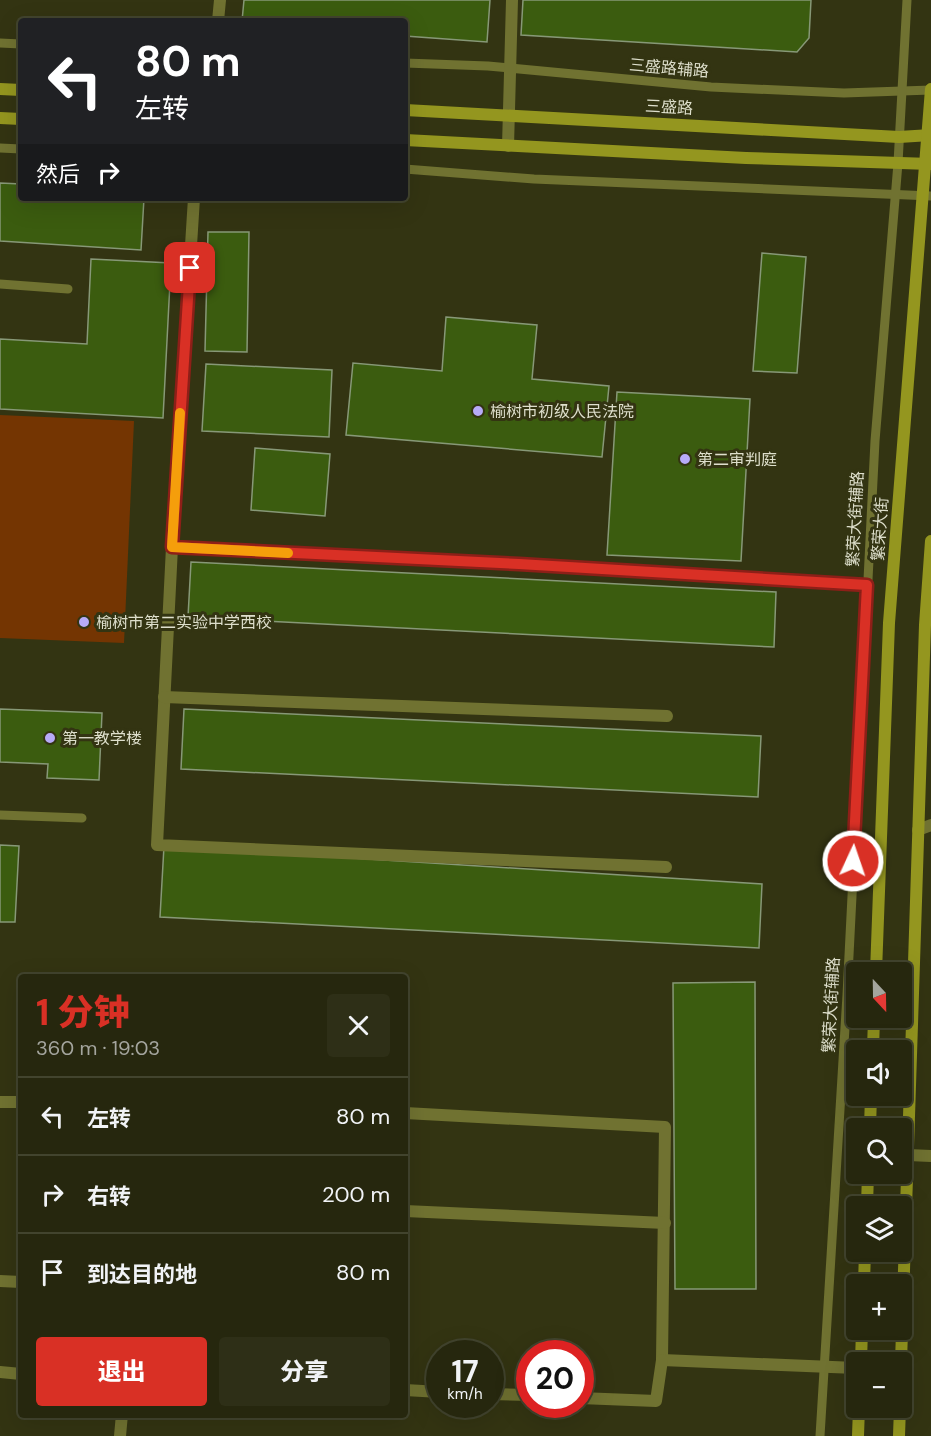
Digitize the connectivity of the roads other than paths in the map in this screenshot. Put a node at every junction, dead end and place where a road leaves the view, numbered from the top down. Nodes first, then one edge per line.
1 (220, 0) edge
2 (512, 0) edge
3 (907, 0) edge
4 (218, 18) edge
5 (0, 43) edge
6 (18, 44) edge
7 (408, 63) edge
8 (509, 68) junction
9 (0, 89) edge
10 (18, 90) edge
11 (931, 90) edge
12 (902, 92) junction
13 (408, 110) edge
14 (509, 116) junction
15 (0, 118) edge
16 (18, 119) edge
17 (929, 136) edge
18 (899, 137) junction
19 (408, 140) edge
20 (508, 146) junction
21 (0, 148) edge
22 (18, 149) edge
23 (898, 163) junction
24 (928, 164) edge
25 (408, 169) edge
26 (894, 195) junction
27 (927, 197) edge
28 (194, 201) edge
29 (0, 284) edge
30 (68, 289) dead end
31 (931, 541) edge
32 (172, 547) junction
33 (867, 585) junction
34 (164, 697) junction
35 (667, 716) dead end
36 (0, 815) edge
37 (82, 818) dead end
38 (931, 825) edge
39 (918, 830) junction
40 (666, 867) dead end
41 (876, 962) edge
42 (0, 1102) edge
43 (18, 1102) edge
44 (408, 1113) edge
45 (909, 1118) edge
46 (912, 1155) edge
47 (931, 1156) edge
48 (907, 1184) edge
49 (408, 1211) edge
50 (665, 1223) junction
51 (0, 1281) edge
52 (18, 1282) edge
53 (901, 1352) edge
54 (662, 1360) junction
55 (825, 1366) junction
56 (846, 1367) edge
57 (0, 1372) edge
58 (18, 1374) edge
59 (408, 1390) edge
60 (426, 1391) edge
61 (594, 1399) edge
62 (122, 1418) edge
63 (859, 1418) edge
64 (900, 1418) edge
65 (120, 1436) edge
66 (820, 1436) edge
67 (858, 1436) edge
68 (899, 1436) edge

1 - 4 street
2 - 8 street
3 - 12 lane, 繁荣大街辅路
5 - 6 lane
7 - 8 lane, 三盛路辅路
8 - 12 lane, 三盛路辅路
8 - 14 street
9 - 10 main road
11 - 12 lane, 三盛路辅路
11 - 17 main road, 繁荣大街
12 - 18 lane, 繁荣大街辅路
13 - 14 main road, 三盛路
14 - 18 main road, 三盛路
14 - 20 street
15 - 16 main road
17 - 18 main road, 三盛路
17 - 24 main road, 繁荣大街
18 - 23 lane, 繁荣大街辅路
19 - 20 main road
20 - 23 main road
21 - 22 lane
23 - 24 main road
23 - 26 lane, 繁荣大街辅路
24 - 27 main road, 繁荣大街
25 - 26 lane
26 - 27 lane
26 - 33 lane, 繁荣大街辅路
27 - 41 main road, 繁荣大街
28 - 32 street
29 - 30 lane
31 - 39 main road
32 - 33 street
32 - 34 street
33 - 55 lane, 繁荣大街辅路
34 - 35 street
34 - 40 street
36 - 37 lane
38 - 39 street
39 - 45 main road
42 - 43 street
44 - 50 street
46 - 47 street
48 - 53 main road
49 - 50 street
50 - 54 street
51 - 52 street
54 - 55 street
54 - 61 street
55 - 56 street
55 - 66 lane, 繁荣大街辅路
57 - 58 street
59 - 60 street
62 - 65 street
63 - 67 main road
64 - 68 main road

